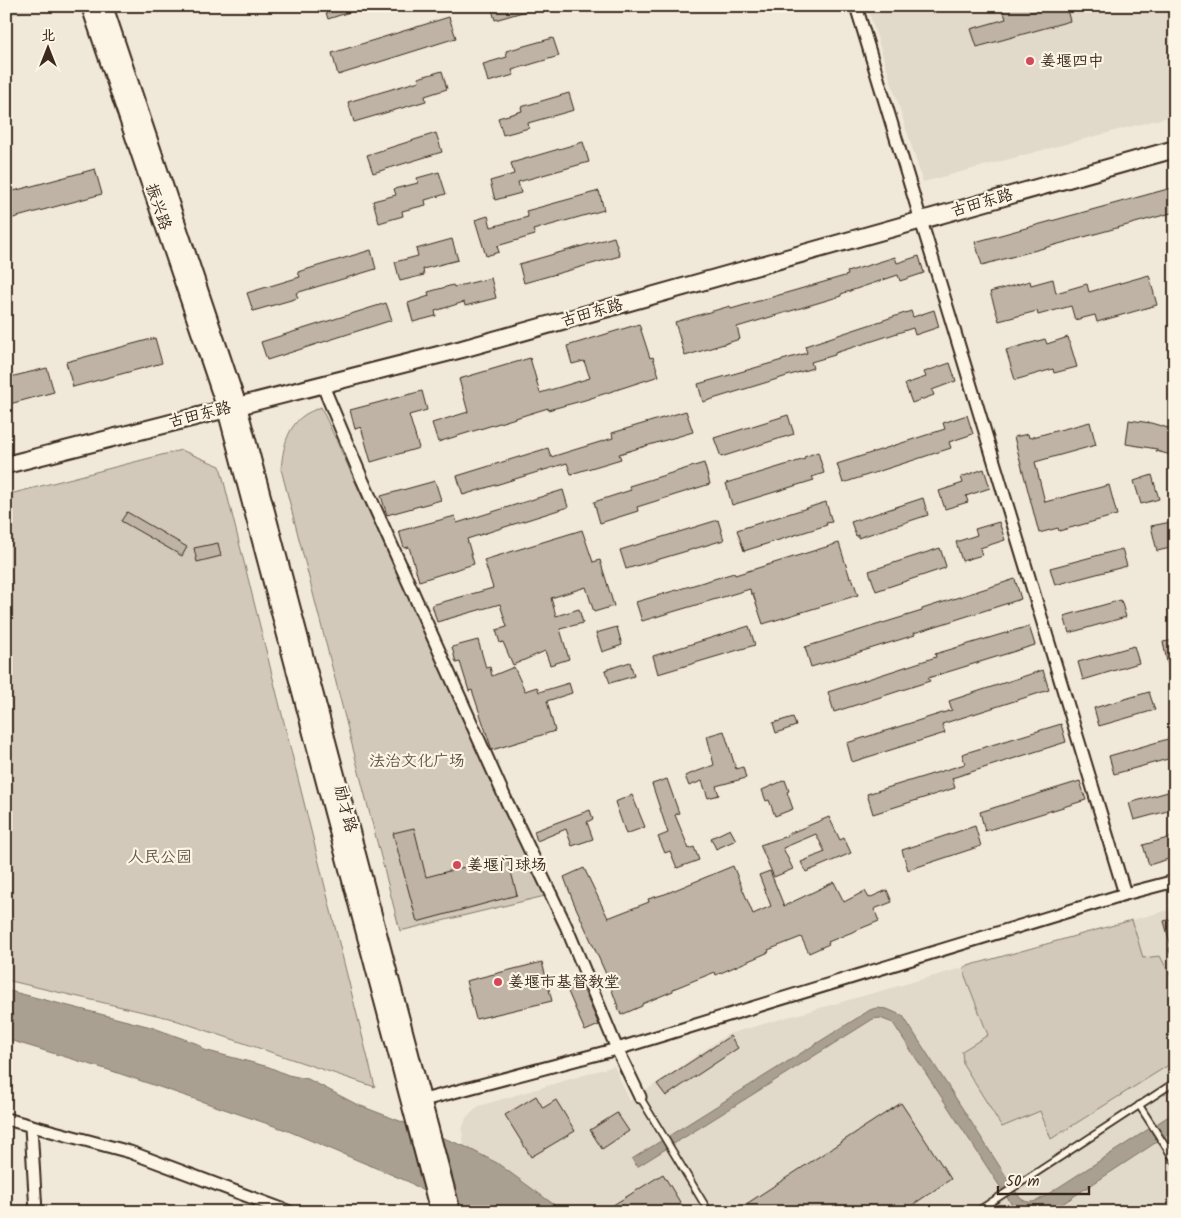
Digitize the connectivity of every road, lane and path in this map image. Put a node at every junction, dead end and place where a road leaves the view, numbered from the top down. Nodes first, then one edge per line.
1 (90, 6) edge
2 (104, 6) edge
3 (856, 6) edge
4 (1175, 149) edge
5 (921, 220) junction
6 (323, 386) junction
7 (232, 407) junction
8 (6, 465) edge
9 (1175, 881) edge
10 (1125, 894) junction
11 (617, 1048) junction
12 (1175, 1082) edge
13 (640, 1097) joint
14 (1139, 1105) junction
15 (419, 1112) junction
16 (6, 1119) edge
17 (31, 1126) junction
18 (1175, 1161) edge
19 (35, 1212) edge
20 (290, 1212) edge
21 (439, 1212) edge
22 (452, 1212) edge
23 (709, 1212) edge
24 (976, 1212) edge

1 - 7 street, 振兴路
2 - 7 street, 振兴路
3 - 5 street
4 - 5 street, 古田东路
5 - 6 street, 古田东路
5 - 10 street
6 - 7 street, 古田东路
6 - 11 street
7 - 8 street, 古田东路
7 - 15 street, 励才路
9 - 10 street
10 - 11 street
11 - 13 street
11 - 15 street
12 - 14 lane
13 - 23 lane
14 - 18 lane
14 - 24 lane
15 - 21 street, 励才路
15 - 22 street, 励才路
16 - 17 street
17 - 19 street
17 - 20 street

